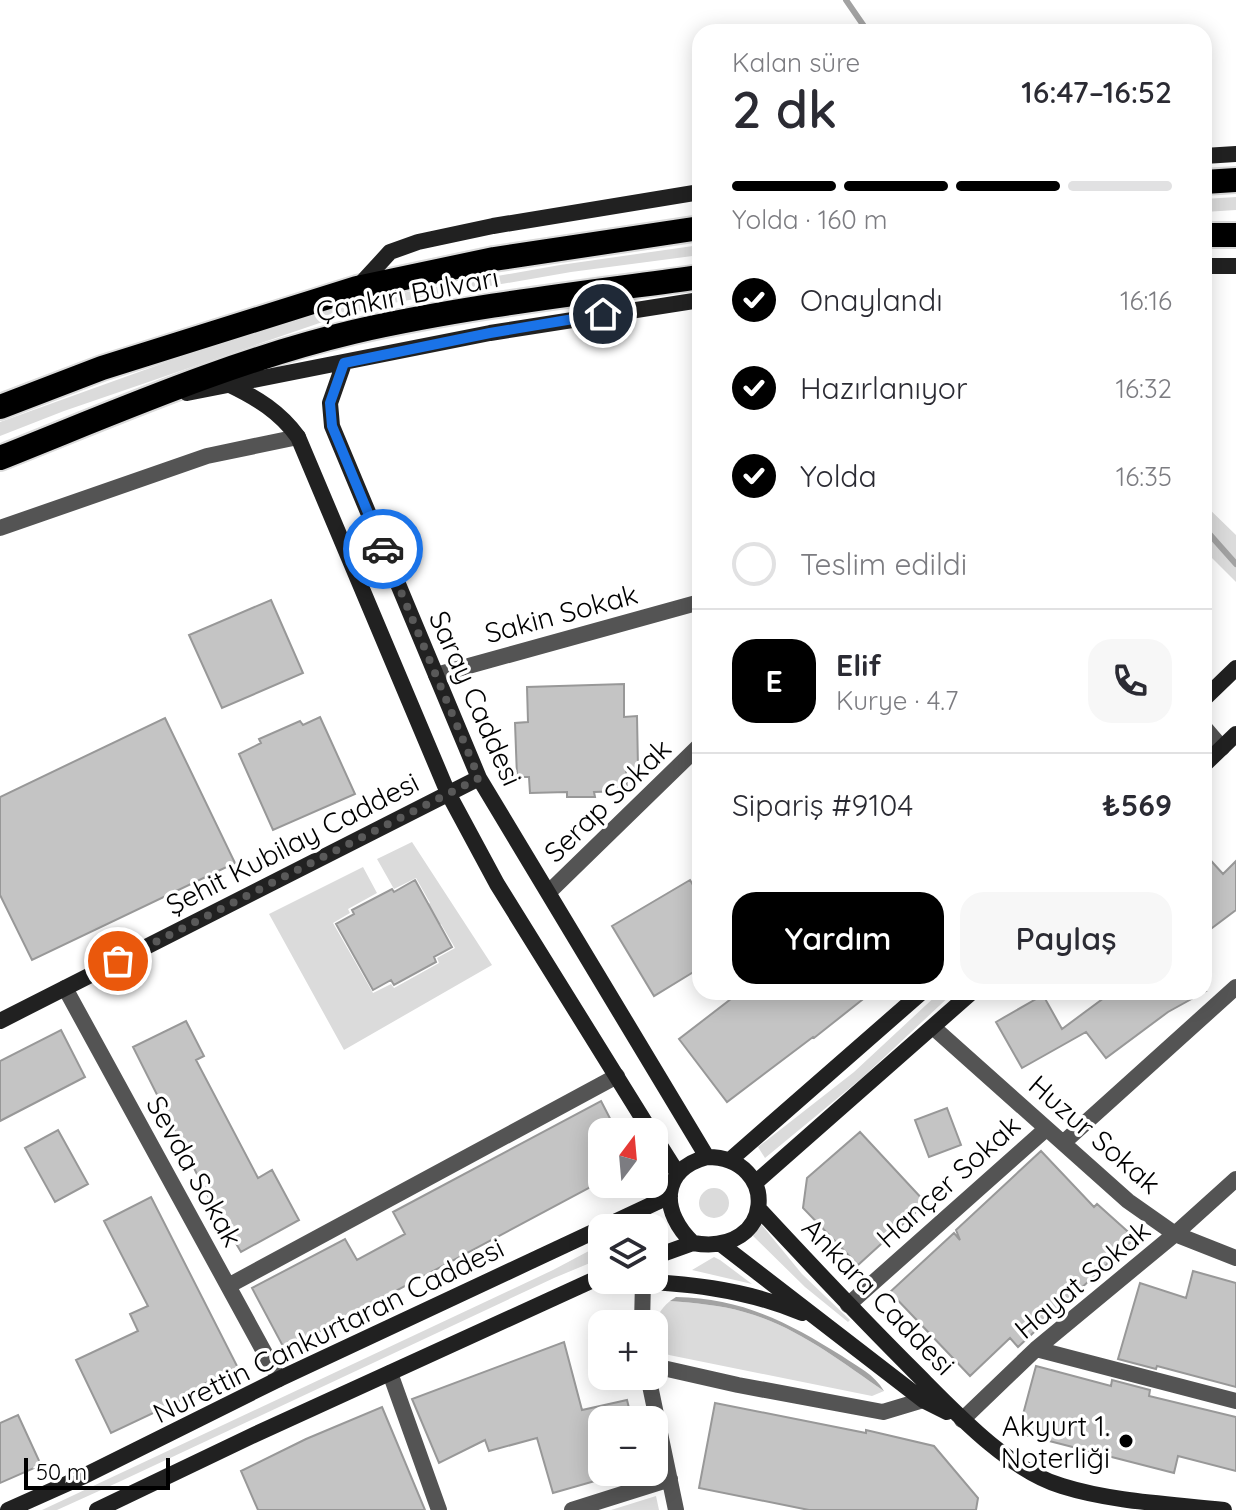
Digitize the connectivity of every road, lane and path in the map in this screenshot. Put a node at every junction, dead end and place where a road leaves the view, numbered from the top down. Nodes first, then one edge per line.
1 (1236, 154) edge
2 (1212, 156) edge
3 (1236, 180) edge
4 (1212, 182) edge
5 (692, 193) edge
6 (692, 229) edge
7 (1212, 235) edge
8 (1236, 235) edge
9 (1212, 266) edge
10 (1236, 266) edge
11 (692, 278) edge
12 (357, 288) junction
13 (692, 301) edge
14 (344, 363) junction
15 (230, 385) junction
16 (134, 403) junction
17 (0, 407) edge
18 (298, 437) junction
19 (0, 458) edge
20 (0, 528) edge
21 (692, 604) edge
22 (1236, 668) edge
23 (436, 675) junction
24 (1212, 691) edge
25 (1236, 734) edge
26 (1212, 736) edge
27 (1222, 748) junction
28 (692, 753) edge
29 (1212, 757) edge
30 (1236, 760) edge
31 (479, 778) junction
32 (448, 793) junction
33 (549, 892) junction
34 (1236, 987) edge
35 (65, 988) junction
36 (913, 1000) edge
37 (964, 1000) edge
38 (0, 1021) edge
39 (934, 1028) junction
40 (617, 1076) junction
41 (643, 1118) edge
42 (1046, 1129) junction
43 (1063, 1143) junction
44 (707, 1157) junction
45 (668, 1158) edge
46 (730, 1160) junction
47 (678, 1174) junction
48 (1236, 1179) edge
49 (755, 1183) junction
50 (670, 1196) junction
51 (758, 1208) junction
52 (1175, 1234) junction
53 (693, 1243) junction
54 (722, 1245) junction
55 (668, 1252) edge
56 (1236, 1258) edge
57 (588, 1283) edge
58 (668, 1283) edge
59 (228, 1286) junction
60 (848, 1305) junction
61 (825, 1323) junction
62 (1036, 1349) junction
63 (668, 1369) edge
64 (390, 1373) junction
65 (279, 1379) junction
66 (651, 1390) edge
67 (923, 1400) junction
68 (1236, 1401) edge
69 (962, 1420) junction
70 (670, 1479) junction
71 (8, 1510) edge
72 (97, 1510) edge
73 (439, 1510) edge
74 (572, 1510) edge
75 (676, 1510) edge
76 (1224, 1510) edge

1 - 2 street
3 - 4 highway
5 - 12 street, Çankırı Bulvarı
6 - 12 highway, Çankırı Bulvarı
7 - 8 highway
9 - 10 street
11 - 16 highway, Çankırı Bulvarı
12 - 17 highway, Çankırı Bulvarı
13 - 14 street, Çankırı Bulvarı
14 - 15 street, Çankırı Bulvarı
14 - 23 street, Saray Caddesi
15 - 16 street, Çankırı Bulvarı
15 - 18 street
16 - 19 highway, Çankırı Bulvarı
18 - 20 street
18 - 32 street
21 - 23 street, Sakin Sokak
22 - 24 street
23 - 31 street, Saray Caddesi
25 - 27 street
26 - 27 street
27 - 29 street
27 - 30 street
28 - 33 street, Serap Sokak
31 - 32 street, Şehit Kubilay Caddesi
31 - 33 street, Saray Caddesi
32 - 35 street, Şehit Kubilay Caddesi
32 - 40 street
33 - 44 street, Saray Caddesi
34 - 43 street, Hançer Sokak
35 - 38 street, Şehit Kubilay Caddesi
35 - 59 street, Sevda Sokak
36 - 46 street
37 - 39 street
39 - 42 street, Huzur Sokak
39 - 49 street
40 - 41 street
40 - 59 street
42 - 43 street, Huzur Sokak
42 - 60 street, Hançer Sokak
43 - 52 street, Huzur Sokak
44 - 46 street
44 - 47 street
45 - 47 street
46 - 49 street
47 - 50 street
48 - 52 street, Hayat Sokak
49 - 51 street
50 - 53 street
50 - 65 street, Nurettin Cankurtaran Caddesi
51 - 54 street
51 - 60 street, Ankara Caddesi
52 - 56 street, Huzur Sokak
52 - 62 street, Hayat Sokak
53 - 54 street
53 - 55 street
54 - 61 street, Ankara Caddesi
57 - 64 street
58 - 61 street, Ankara Caddesi
59 - 65 street, Sevda Sokak
60 - 69 street, Ankara Caddesi
61 - 67 street, Ankara Caddesi
62 - 68 street
62 - 69 street, Hayat Sokak
63 - 67 street
64 - 72 street
64 - 73 street
65 - 71 street, Nurettin Cankurtaran Caddesi
66 - 70 street
67 - 69 street, Ankara Caddesi
69 - 76 street, Ankara Caddesi
70 - 74 street
70 - 75 street

